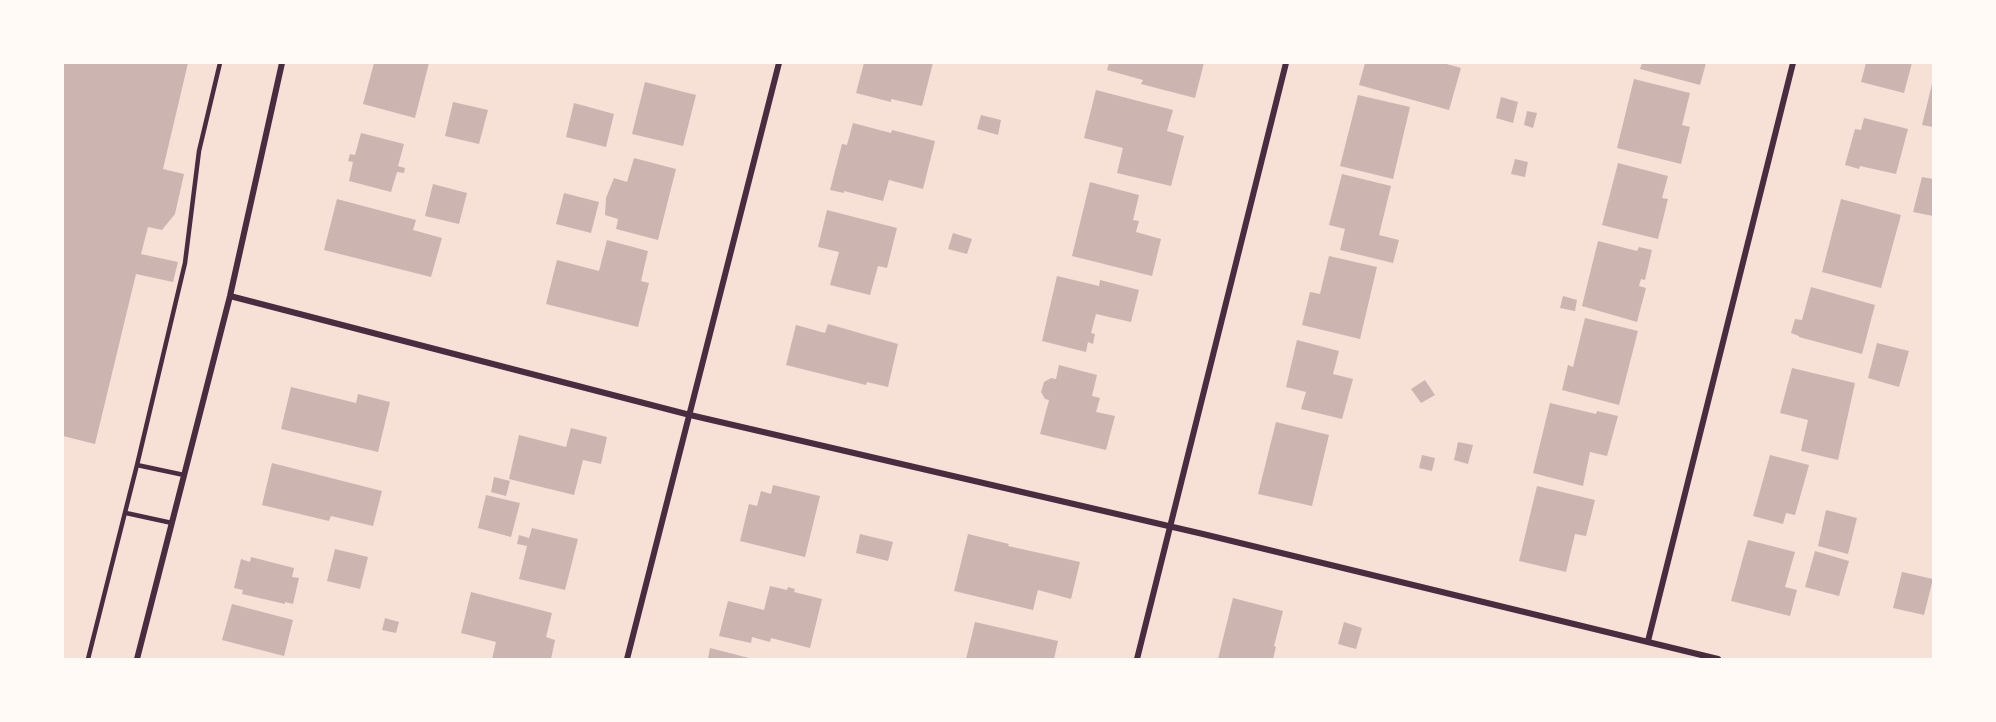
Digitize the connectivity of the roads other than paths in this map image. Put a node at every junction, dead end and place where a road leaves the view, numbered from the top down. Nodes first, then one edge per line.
1 (220, 63) edge
2 (282, 63) edge
3 (779, 63) edge
4 (1286, 63) edge
5 (1793, 63) edge
6 (230, 296) junction
7 (690, 415) junction
8 (137, 465) junction
9 (184, 475) junction
10 (126, 513) junction
11 (172, 523) junction
12 (1168, 526) junction
13 (1648, 641) junction
14 (88, 659) edge
15 (137, 659) edge
16 (627, 659) edge
17 (1137, 659) edge
18 (1718, 659) edge

1 - 8 lane
2 - 6 street
3 - 7 street
4 - 12 street
5 - 13 street
6 - 7 street
6 - 9 street
7 - 12 street
7 - 16 street
8 - 9 lane
8 - 10 lane
9 - 11 street
10 - 11 lane
10 - 14 lane
11 - 15 street
12 - 13 street
12 - 17 street
13 - 18 street

